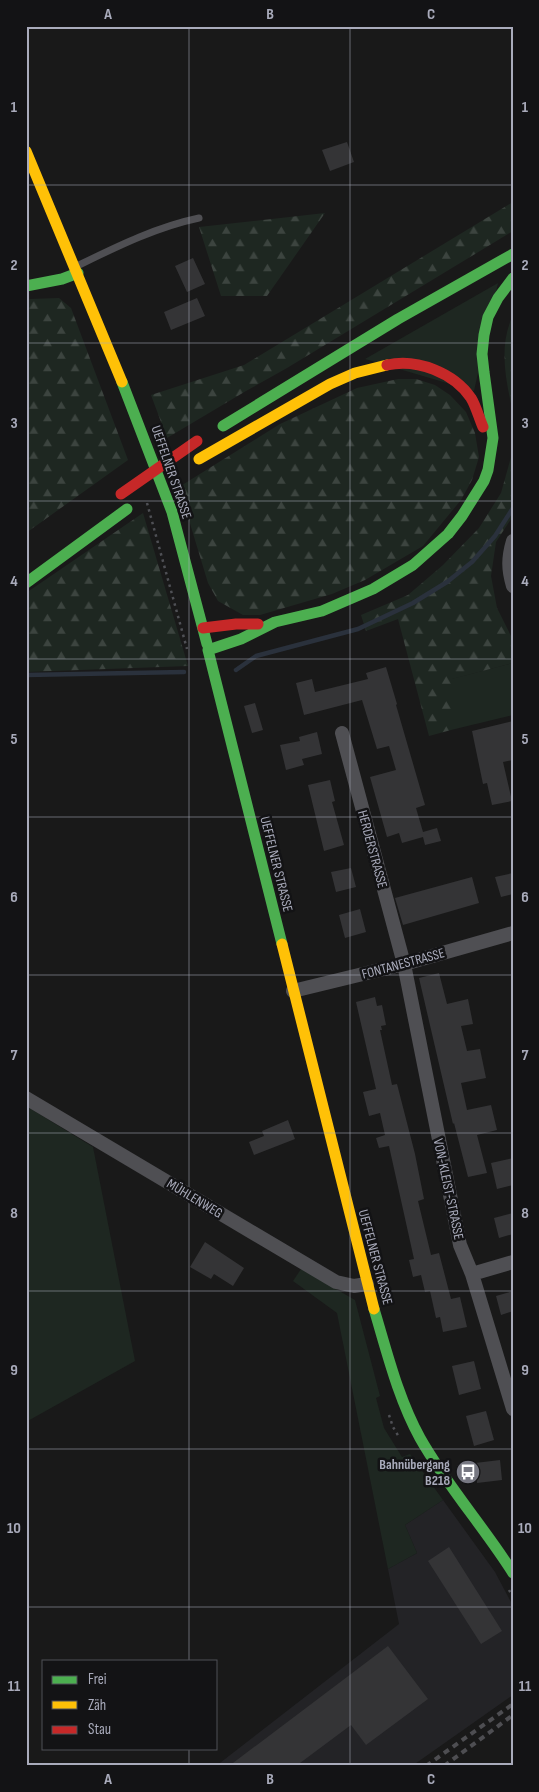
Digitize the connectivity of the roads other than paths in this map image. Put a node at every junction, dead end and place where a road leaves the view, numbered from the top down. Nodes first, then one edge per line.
1 (26, 151) edge
2 (199, 218) dead end
3 (513, 254) edge
4 (57, 264) dead end
5 (75, 266) junction
6 (44, 271) dead end
7 (513, 278) edge
8 (26, 282) edge
9 (26, 286) edge
10 (321, 367) junction
11 (489, 459) junction
12 (175, 476) dead end
13 (151, 492) dead end
14 (118, 497) dead end
15 (131, 507) dead end
16 (513, 541) edge
17 (26, 583) edge
18 (513, 586) edge
19 (268, 624) junction
20 (203, 628) junction
21 (208, 650) junction
22 (342, 733) dead end
23 (513, 933) edge
24 (404, 964) junction
25 (293, 992) junction
26 (26, 1098) edge
27 (513, 1262) edge
28 (472, 1274) junction
29 (367, 1284) junction
30 (513, 1409) edge
31 (513, 1573) edge

1 - 5 main road, UEFFELNER STRASSE
2 - 5 lane
3 - 10 main road
4 - 5 main road
5 - 9 main road
5 - 20 main road, UEFFELNER STRASSE
6 - 8 main road
7 - 11 main road
10 - 11 main road
10 - 14 main road, bridge
11 - 19 main road
12 - 13 main road
15 - 17 main road
16 - 18 street
19 - 20 main road
19 - 21 main road
20 - 21 main road, UEFFELNER STRASSE
21 - 25 main road, UEFFELNER STRASSE
22 - 24 street, HERDERSTRASSE
23 - 24 street, FONTANESTRASSE
24 - 25 street, FONTANESTRASSE
24 - 28 street, VON-KLEIST-STRASSE
25 - 29 main road, UEFFELNER STRASSE
26 - 29 street, MÜHLENWEG
27 - 28 street
28 - 30 street, VON-KLEIST-STRASSE
29 - 31 main road, UEFFELNER STRASSE

